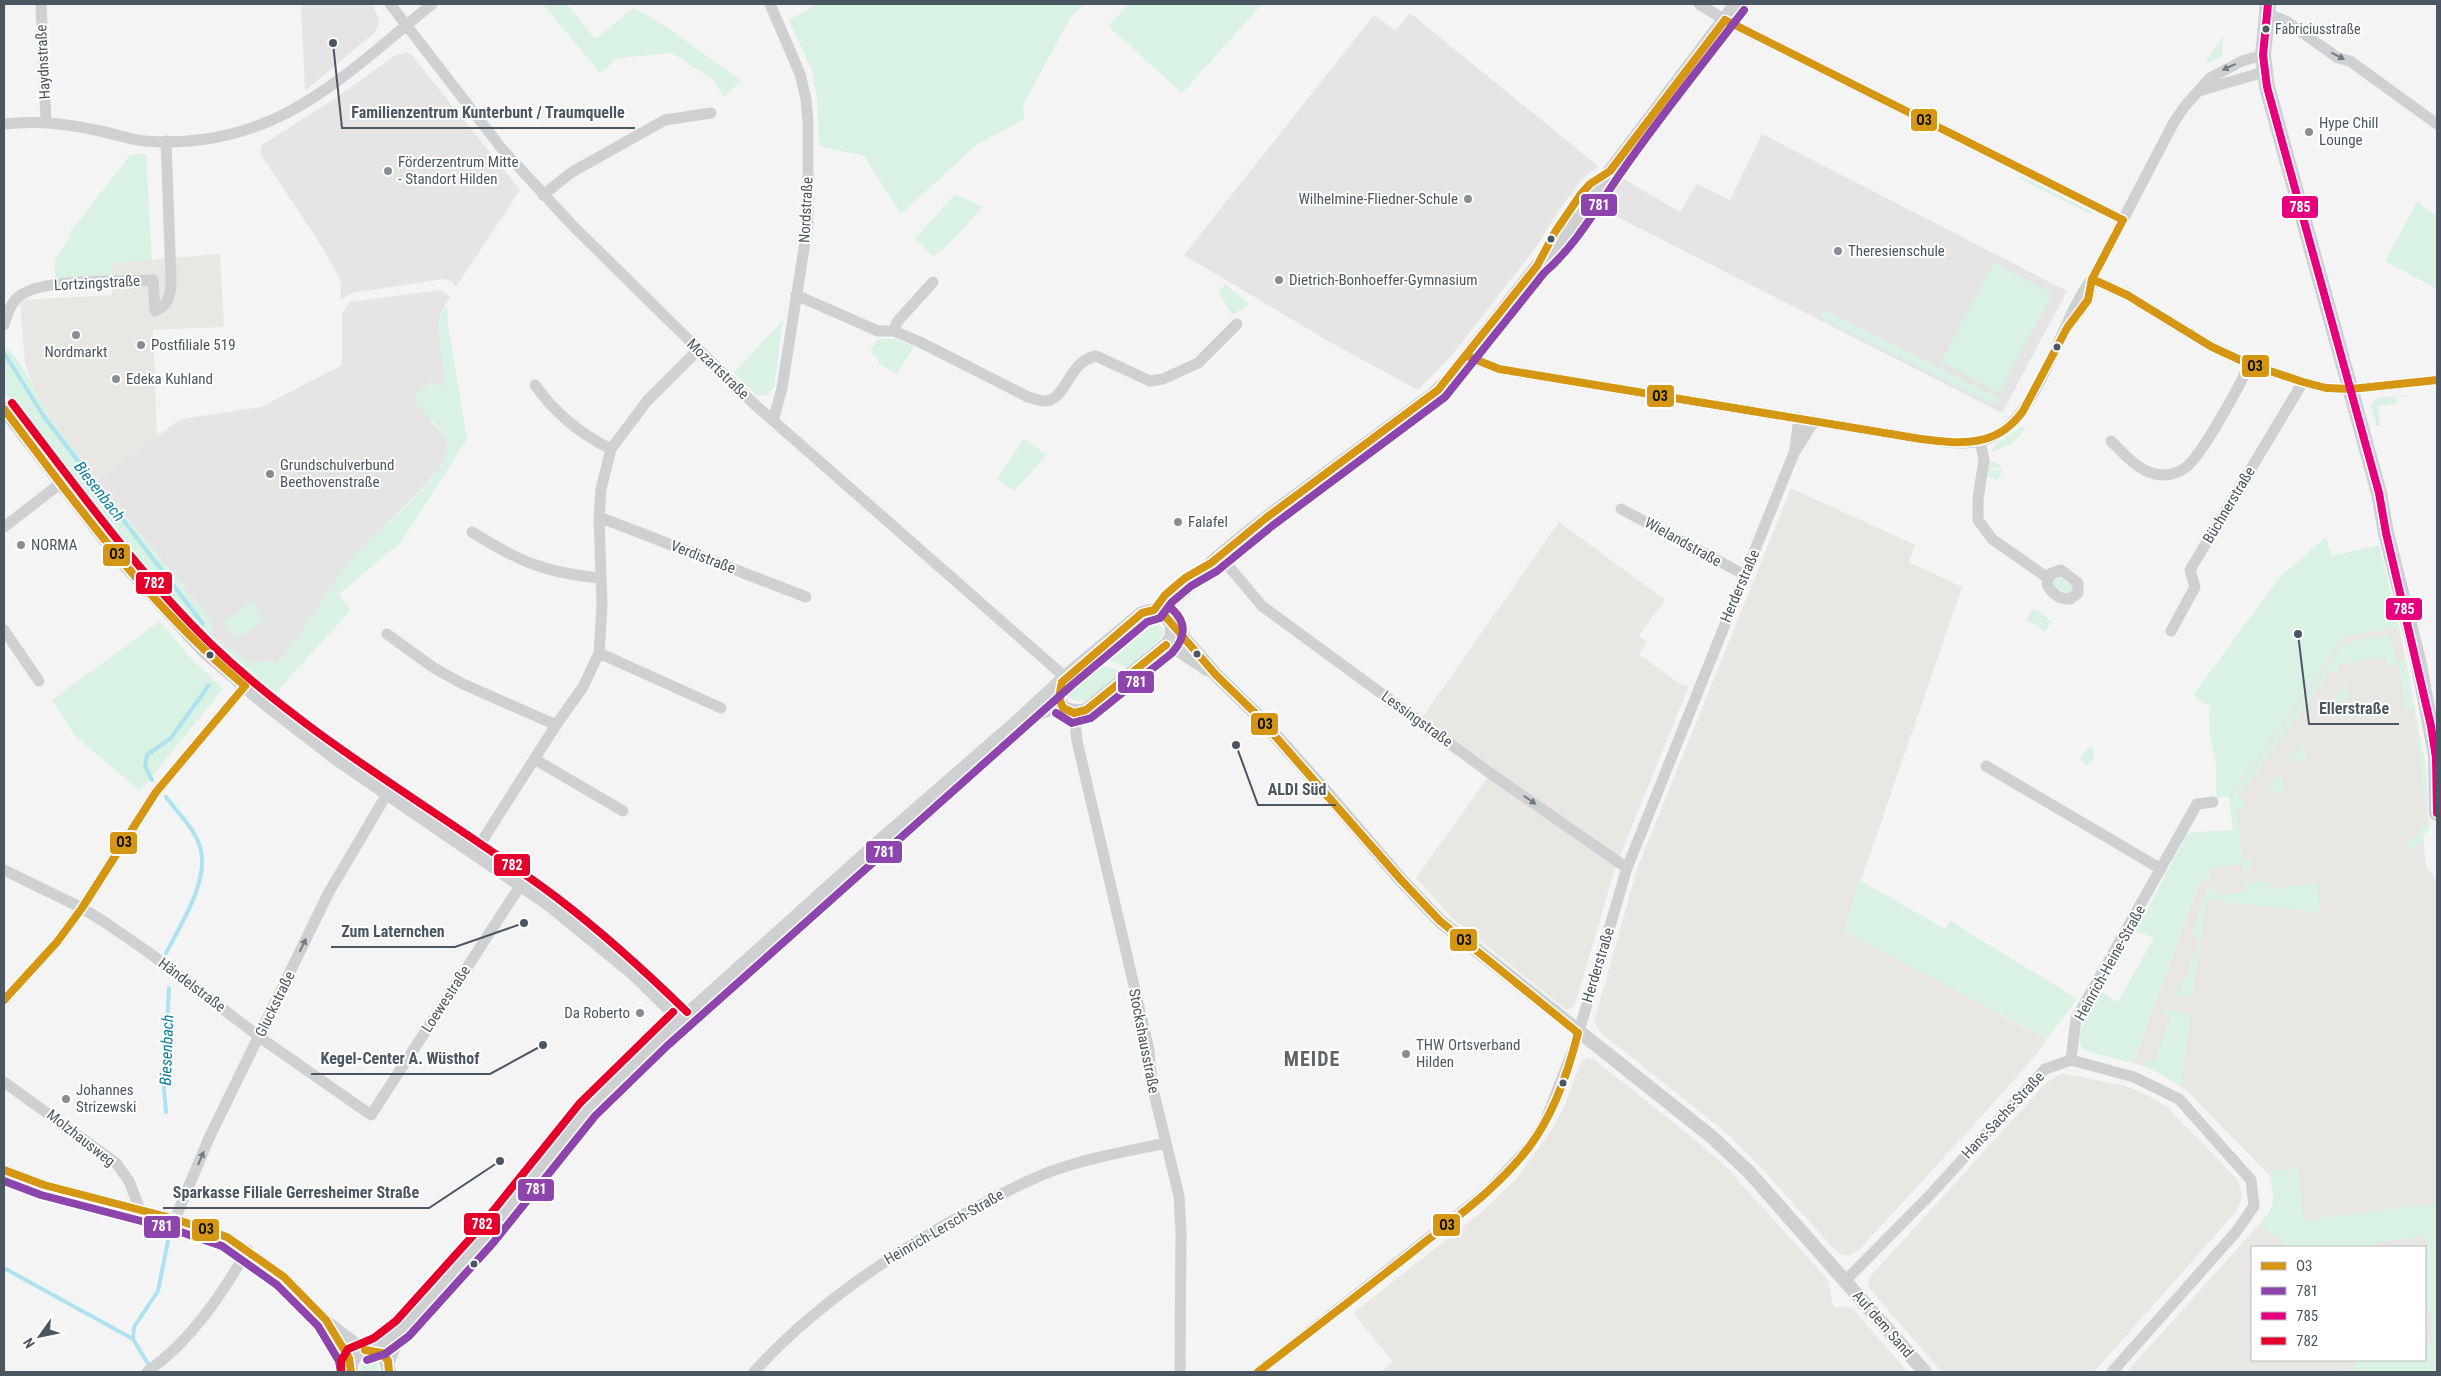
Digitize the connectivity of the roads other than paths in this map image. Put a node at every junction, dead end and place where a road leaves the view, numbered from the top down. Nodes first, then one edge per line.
1 (41, 4) edge
2 (390, 4) edge
3 (432, 4) edge
4 (770, 4) edge
5 (1699, 4) edge
6 (1736, 4) edge
7 (2267, 9) edge
8 (1725, 20) junction
9 (406, 25) junction
10 (2264, 64) junction
11 (2202, 90) junction
12 (711, 113) dead end
13 (46, 121) junction
14 (4, 124) edge
15 (2437, 124) edge
16 (166, 142) junction
17 (543, 195) junction
18 (2123, 220) junction
19 (2092, 279) junction
20 (933, 282) dead end
21 (796, 296) junction
22 (1237, 324) dead end
23 (4, 325) edge
24 (894, 331) junction
25 (698, 350) junction
26 (1467, 356) junction
27 (2249, 364) junction
28 (2437, 380) edge
29 (2302, 382) junction
30 (535, 385) dead end
31 (2351, 389) junction
32 (4, 409) edge
33 (1799, 418) junction
34 (773, 421) junction
35 (1814, 421) junction
36 (2111, 441) dead end
37 (1980, 442) junction
38 (611, 449) junction
39 (1794, 453) junction
40 (61, 483) junction
41 (1621, 508) dead end
42 (599, 517) junction
43 (4, 527) edge
44 (472, 532) dead end
45 (1215, 560) junction
46 (1745, 575) junction
47 (600, 578) junction
48 (2048, 578) dead end
49 (806, 597) dead end
50 (1163, 616) junction
51 (4, 630) edge
52 (2171, 631) dead end
53 (387, 634) dead end
54 (1166, 645) junction
55 (599, 653) junction
56 (1216, 675) junction
57 (39, 681) dead end
58 (1062, 681) junction
59 (244, 686) junction
60 (1062, 705) junction
61 (722, 708) dead end
62 (1074, 713) junction
63 (1019, 720) junction
64 (556, 725) junction
65 (536, 760) junction
66 (2437, 760) edge
67 (1986, 766) dead end
68 (387, 794) junction
69 (2213, 802) dead end
70 (623, 811) dead end
71 (2437, 813) edge
72 (475, 852) junction
73 (1627, 868) junction
74 (2160, 869) junction
75 (4, 870) edge
76 (522, 883) junction
77 (82, 908) junction
78 (4, 1000) edge
79 (680, 1019) junction
80 (1578, 1032) junction
81 (259, 1036) junction
82 (2071, 1060) junction
83 (4, 1082) edge
84 (371, 1115) joint
85 (1166, 1143) junction
86 (4, 1170) edge
87 (140, 1210) junction
88 (175, 1218) junction
89 (248, 1250) junction
90 (1845, 1281) junction
91 (326, 1320) junction
92 (402, 1329) junction
93 (368, 1350) junction
94 (388, 1367) edge
95 (351, 1368) edge
96 (147, 1372) edge
97 (754, 1372) edge
98 (1180, 1372) edge
99 (1258, 1372) edge
100 (1925, 1372) edge
101 (2112, 1372) edge

1 - 13 street, Haydnstraße
2 - 9 street, Mozartstraße
3 - 9 street
4 - 21 street, Nordstraße
5 - 8 street
6 - 8 street
7 - 10 main road
7 -> 15 street
8 - 18 street
8 - 26 street
9 - 16 street
9 - 17 street, Mozartstraße
10 - 11 street
10 -> 11 street
10 - 31 main road
11 - 18 street
12 - 17 street
13 - 14 street
13 - 16 street
16 - 23 street, Lortzingstraße
17 - 25 street, Mozartstraße
18 - 19 street
19 - 27 street
19 - 37 street
20 - 24 street
21 - 24 street
21 - 34 street, Nordstraße
22 - 24 street
25 - 34 street, Mozartstraße
25 - 38 street
26 - 33 street
26 - 45 street
27 - 29 street
27 - 36 street
28 - 31 street
29 - 31 street
29 - 52 street, Büchnerstraße
30 - 38 street
31 - 66 main road
32 - 40 street
33 - 35 street
33 - 39 street, Herderstraße
34 - 58 street, Mozartstraße
35 - 37 street
35 - 39 street, Herderstraße
37 - 48 street
38 - 42 street
39 - 46 street, Herderstraße
40 - 43 street
40 - 59 street
41 - 46 street, Wielandstraße
42 - 47 street
42 - 49 street, Verdistraße
44 - 47 street
45 - 50 street
45 -> 73 street, Lessingstraße
46 - 73 street, Herderstraße
47 - 55 street
50 - 54 street
50 - 56 street, Auf dem Sand
50 - 58 street
51 - 57 street
53 - 64 street
54 - 56 street, Auf dem Sand
54 - 62 street
55 - 61 street
55 - 64 street
56 - 80 street, Auf dem Sand
58 - 60 street
58 - 63 street
59 - 68 street
59 - 77 street
60 - 62 street
60 - 63 street
62 - 85 street, Stockshausstraße
63 - 79 street
64 - 65 street
65 - 70 street
65 - 72 street
66 - 71 main road
67 - 74 street
68 - 72 street
81 -> 68 street, Gluckstraße
69 - 74 street, Heinrich-Heine-Straße
72 - 76 street
73 - 80 street, Herderstraße
74 - 82 street, Heinrich-Heine-Straße
75 - 77 street, Händelstraße
76 - 79 street
76 - 84 street, Loewestraße
77 - 78 street
77 - 81 street, Händelstraße
79 - 92 street
80 - 90 street, Auf dem Sand
80 - 99 street, Herderstraße
81 - 84 street, Händelstraße
88 -> 81 street, Gluckstraße
82 - 90 street, Hans-Sachs-Straße
82 - 101 street
83 - 87 street, Molzhausweg
85 - 97 street, Heinrich-Lersch-Straße
85 - 98 street, Stockshausstraße
86 - 87 street
87 - 88 street
88 - 89 street
89 - 91 street
89 - 96 street
90 - 100 street, Auf dem Sand
91 - 93 street
91 - 95 street
92 - 93 street
92 - 94 street
93 - 94 street
93 - 95 street

